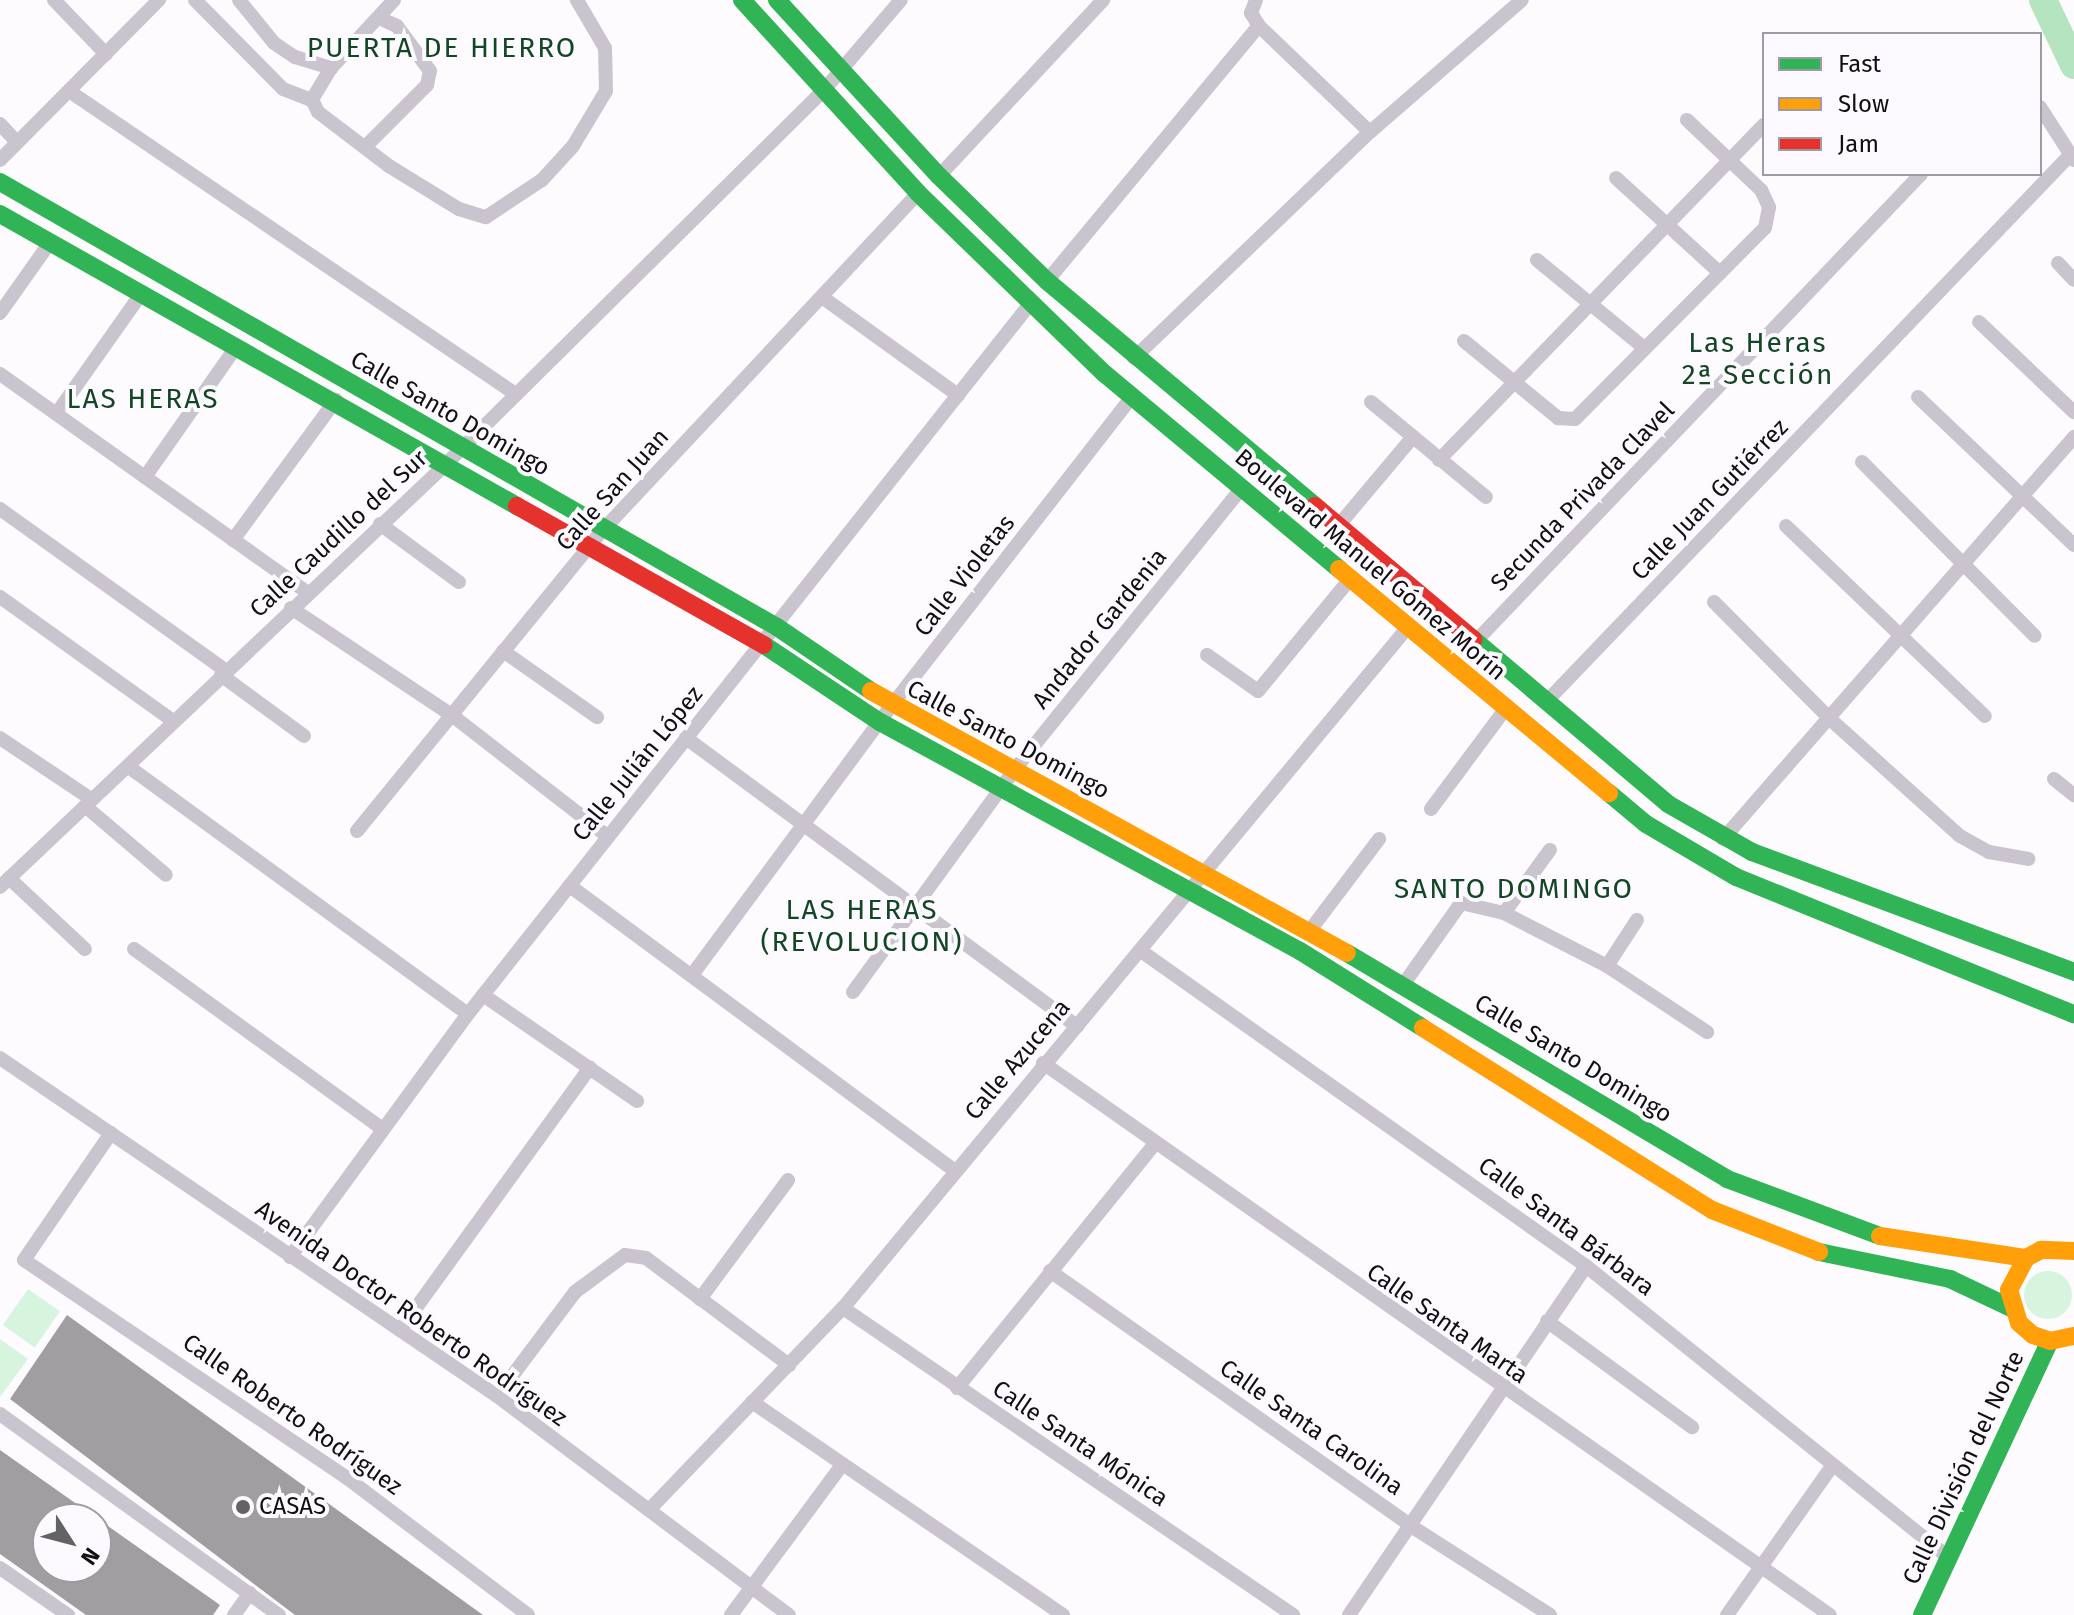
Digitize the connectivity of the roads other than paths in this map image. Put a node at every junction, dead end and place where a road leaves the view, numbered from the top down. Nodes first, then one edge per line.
1 (54, 0) edge
2 (159, 0) edge
3 (195, 0) edge
4 (239, 0) edge
5 (394, 0) edge
6 (577, 0) edge
7 (742, 0) edge
8 (777, 0) edge
9 (901, 0) edge
10 (1103, 0) edge
11 (1256, 0) edge
12 (1520, 0) edge
13 (379, 18) junction
14 (1259, 26) junction
15 (106, 54) junction
16 (331, 68) junction
17 (841, 71) junction
18 (824, 90) junction
19 (69, 91) junction
20 (312, 100) junction
21 (2042, 110) edge
22 (1687, 120) dead end
23 (0, 124) edge
24 (1762, 127) edge
25 (1370, 132) junction
26 (16, 141) junction
27 (365, 147) junction
28 (1731, 158) junction
29 (2072, 158) edge
30 (0, 160) edge
31 (939, 176) junction
32 (1919, 176) edge
33 (1616, 178) dead end
34 (0, 182) edge
35 (918, 193) junction
36 (0, 214) edge
37 (1667, 224) junction
38 (51, 241) junction
39 (1537, 260) dead end
40 (2058, 263) dead end
41 (1720, 273) junction
42 (2074, 280) edge
43 (1047, 281) junction
44 (141, 294) junction
45 (822, 297) junction
46 (1030, 304) junction
47 (1589, 304) junction
48 (0, 313) edge
49 (1979, 322) dead end
50 (1464, 341) dead end
51 (236, 347) junction
52 (1643, 347) junction
53 (1134, 358) junction
54 (0, 374) edge
55 (1512, 383) junction
56 (514, 393) junction
57 (958, 395) junction
58 (1918, 397) dead end
59 (1131, 398) junction
60 (336, 400) junction
61 (1371, 402) dead end
62 (2074, 412) edge
63 (57, 413) junction
64 (1413, 437) junction
65 (2074, 437) edge
66 (462, 448) junction
67 (1439, 460) junction
68 (1862, 462) dead end
69 (446, 464) junction
70 (145, 477) junction
71 (1241, 489) junction
72 (2025, 493) junction
73 (1486, 497) dead end
74 (0, 509) edge
75 (380, 524) junction
76 (1338, 526) junction
77 (1786, 526) dead end
78 (602, 531) junction
79 (233, 540) junction
80 (2074, 545) edge
81 (588, 550) junction
82 (1965, 564) junction
83 (1350, 579) junction
84 (459, 582) dead end
85 (307, 592) junction
86 (0, 597) edge
87 (1714, 602) dead end
88 (291, 608) junction
89 (777, 627) junction
90 (1408, 627) junction
91 (1902, 634) junction
92 (2035, 636) dead end
93 (1476, 641) junction
94 (764, 645) junction
95 (503, 651) junction
96 (1207, 655) dead end
97 (1509, 669) junction
98 (223, 673) junction
99 (1489, 694) junction
100 (1547, 701) junction
101 (892, 705) junction
102 (1506, 708) junction
103 (453, 716) junction
104 (1985, 716) dead end
105 (597, 717) dead end
106 (1830, 719) junction
107 (172, 720) junction
108 (880, 722) junction
109 (304, 736) dead end
110 (0, 738) edge
111 (686, 738) junction
112 (129, 767) junction
113 (1015, 769) junction
114 (2054, 779) dead end
115 (1001, 788) junction
116 (2074, 795) edge
117 (88, 802) junction
118 (1431, 809) dead end
119 (808, 827) junction
120 (357, 831) dead end
121 (607, 836) junction
122 (1379, 839) dead end
123 (1723, 839) junction
124 (1550, 850) dead end
125 (2028, 859) dead end
126 (1205, 874) junction
127 (166, 875) dead end
128 (4, 882) edge
129 (570, 886) junction
130 (1191, 891) junction
131 (919, 908) junction
132 (1504, 913) junction
133 (1637, 920) dead end
134 (1308, 933) junction
135 (85, 949) dead end
136 (134, 949) dead end
137 (1141, 951) junction
138 (1607, 966) junction
139 (2074, 972) edge
140 (692, 975) junction
141 (1403, 985) junction
142 (853, 992) dead end
143 (483, 995) junction
144 (468, 1014) junction
145 (2074, 1014) edge
146 (1077, 1026) junction
147 (1707, 1032) dead end
148 (0, 1058) edge
149 (1043, 1063) junction
150 (590, 1068) junction
151 (637, 1101) dead end
152 (381, 1128) junction
153 (111, 1133) junction
154 (1153, 1146) junction
155 (954, 1170) junction
156 (788, 1180) dead end
157 (2074, 1251) edge
158 (290, 1257) junction
159 (2026, 1258) junction
160 (1586, 1266) junction
161 (1050, 1271) junction
162 (700, 1299) junction
163 (843, 1308) junction
164 (2011, 1308) junction
165 (1547, 1321) junction
166 (400, 1330) junction
167 (2074, 1336) edge
168 (2050, 1341) junction
169 (789, 1365) junction
170 (1500, 1387) junction
171 (957, 1388) junction
172 (497, 1396) junction
173 (752, 1402) junction
174 (0, 1414) edge
175 (1692, 1427) dead end
176 (842, 1465) junction
177 (1832, 1466) junction
178 (649, 1510) junction
179 (1411, 1526) junction
180 (1949, 1558) junction
181 (0, 1568) edge
182 (1759, 1569) junction
183 (751, 1587) junction
184 (250, 1593) junction
185 (68, 1615) edge
186 (234, 1615) edge
187 (279, 1615) edge
188 (528, 1615) edge
189 (731, 1615) edge
190 (789, 1615) edge
191 (1063, 1615) edge
192 (1293, 1615) edge
193 (1349, 1615) edge
194 (1550, 1615) edge
195 (1727, 1615) edge
196 (1830, 1615) edge
197 (1922, 1615) edge

1 - 15 street
2 - 15 street
3 - 20 street
4 - 16 street
5 - 13 street
6 - 27 street
7 - 18 street, Boulevard Manuel Gómez Morín
8 - 17 street, Boulevard Manuel Gómez Morín
9 - 17 street, Calle Caudillo del Sur
10 - 31 street
11 - 14 street
12 - 25 street
13 - 16 street
13 - 27 street
14 - 25 street
14 - 43 street
15 - 19 street
16 - 20 street
17 - 18 street, Calle Caudillo del Sur
17 - 31 street, Boulevard Manuel Gómez Morín
18 - 35 street, Boulevard Manuel Gómez Morín
18 - 56 street, Calle Caudillo del Sur
19 - 26 street
19 - 56 street
20 - 27 street
21 - 29 street
22 - 28 street
23 - 26 street
24 - 28 street
25 - 53 street
26 - 30 street
28 - 37 street
28 - 41 street
29 - 100 street, Calle Juan Gutiérrez
31 - 43 street, Boulevard Manuel Gómez Morín
32 - 93 street, Secunda Privada Clavel
33 - 37 street
34 - 66 street, Calle Santo Domingo
35 - 45 street, Calle San Juan
35 - 46 street, Boulevard Manuel Gómez Morín
36 - 38 street, Calle Santo Domingo
37 - 41 street
37 - 47 street
38 - 44 street, Calle Santo Domingo
38 - 48 street
39 - 47 street
40 - 42 street
41 - 52 street
43 - 53 street, Boulevard Manuel Gómez Morín
44 - 51 street, Calle Santo Domingo
44 - 63 street
45 - 57 street
45 - 78 street, Calle San Juan
46 - 57 street, Calle Julián López
46 - 59 street, Boulevard Manuel Gómez Morín
47 - 52 street
47 - 55 street
49 - 62 street
50 - 55 street
51 - 60 street, Calle Santo Domingo
51 - 70 street
52 - 55 street
53 - 76 street, Boulevard Manuel Gómez Morín
54 - 63 street
55 - 67 street
56 - 66 street, Calle Caudillo del Sur
57 - 89 street, Calle Julián López
58 - 72 street
59 - 71 street, Boulevard Manuel Gómez Morín
59 - 101 street, Calle Violetas
60 - 69 street, Calle Santo Domingo
60 - 79 street
61 - 64 street
63 - 70 street
64 - 67 street
64 - 76 street
65 - 72 street
66 - 69 street, Calle Caudillo del Sur
66 - 78 street, Calle Santo Domingo
67 - 73 street
68 - 82 street
69 - 75 street, Calle Caudillo del Sur
69 - 81 street, Calle Santo Domingo
70 - 79 street
71 - 83 street, Boulevard Manuel Gómez Morín
71 - 113 street, Andador Gardenia
72 - 80 street
72 - 82 street
74 - 98 street
75 - 84 street
75 - 85 street, Calle Caudillo del Sur
76 - 93 street, Boulevard Manuel Gómez Morín
77 - 91 street
78 - 81 street, Calle San Juan
78 - 89 street, Calle Santo Domingo
79 - 85 street
81 - 94 street, Calle Santo Domingo
81 - 95 street, Calle San Juan
82 - 91 street
82 - 92 street
83 - 90 street, Boulevard Manuel Gómez Morín
83 - 96 street
85 - 88 street, Calle Caudillo del Sur
86 - 107 street
87 - 106 street
88 - 98 street, Calle Caudillo del Sur
88 - 103 street
89 - 94 street, Calle Julián López
89 - 101 street, Calle Santo Domingo
90 - 99 street, Boulevard Manuel Gómez Morín
90 - 126 street, Calle Azucena
91 - 104 street
91 - 106 street
93 - 97 street, Boulevard Manuel Gómez Morín
94 - 108 street, Calle Santo Domingo
94 - 111 street, Calle Julián López
95 - 103 street, Calle San Juan
95 - 105 street
97 - 99 street
97 - 100 street, Boulevard Manuel Gómez Morín
98 - 107 street, Calle Caudillo del Sur
98 - 109 street
99 - 102 street, Boulevard Manuel Gómez Morín
100 - 123 street, Boulevard Manuel Gómez Morín
101 - 108 street, Calle Violetas
101 - 113 street, Calle Santo Domingo
102 - 118 street
102 - 145 street, Boulevard Manuel Gómez Morín
103 - 120 street, Calle San Juan
103 - 121 street
106 - 123 street
106 - 125 street
107 - 112 street, Calle Caudillo del Sur
108 - 115 street, Calle Santo Domingo
108 - 119 street, Calle Violetas
110 - 117 street
111 - 119 street
111 - 121 street, Calle Julián López
112 - 117 street, Calle Caudillo del Sur
112 - 144 street
113 - 115 street, Andador Gardenia
113 - 126 street, Calle Santo Domingo
114 - 116 street
115 - 130 street, Calle Santo Domingo
115 - 131 street, Andador Gardenia
117 - 127 street
117 - 128 street, Calle Caudillo del Sur
119 - 131 street
119 - 140 street, Calle Violetas
121 - 129 street, Calle Julián López
122 - 134 street
123 - 139 street, Boulevard Manuel Gómez Morín
124 - 132 street
126 - 130 street, Calle Azucena
126 - 134 street, Calle Santo Domingo
128 - 135 street
129 - 140 street
129 - 143 street, Calle Julián López
130 - 137 street, Calle Azucena
130 - 164 street, Calle Santo Domingo
131 - 142 street, Andador Gardenia
131 - 146 street
132 - 138 street
132 - 141 street
133 - 138 street
134 - 141 street, Calle Santo Domingo
136 - 152 street
137 - 146 street, Calle Azucena
137 - 160 street, Calle Santa Bárbara
138 - 147 street
140 - 155 street
141 - 159 street, Calle Santo Domingo
143 - 144 street, Calle Julián López
143 - 150 street
144 - 152 street, Calle Julián López
146 - 149 street, Calle Azucena
148 - 153 street, Avenida Doctor Roberto Rodríguez
149 - 154 street, Calle Santa Marta
149 - 155 street, Calle Azucena
150 - 151 street
150 - 166 street
152 - 158 street, Calle Julián López
153 - 158 street, Avenida Doctor Roberto Rodríguez
153 - 188 street, Calle Roberto Rodríguez
154 - 161 street
154 - 170 street, Calle Santa Marta
155 - 163 street, Calle Azucena
156 - 162 street
157 - 159 street, Calle Santo Domingo
158 - 166 street, Avenida Doctor Roberto Rodríguez
159 - 164 street
160 - 165 street
160 - 177 street, Calle Santa Bárbara
161 - 171 street
161 - 179 street, Calle Santa Carolina
162 - 169 street
162 - 172 street
163 - 169 street, Calle Azucena
163 - 171 street, Calle Santa Mónica
164 - 168 street
165 - 170 street
165 - 175 street
166 - 172 street, Avenida Doctor Roberto Rodríguez
167 - 168 street
168 - 180 street, Calle División del Norte
169 - 173 street, Calle Azucena
170 - 179 street
170 - 182 street, Calle Santa Marta
171 - 192 street, Calle Santa Mónica
172 - 178 street, Avenida Doctor Roberto Rodríguez
173 - 176 street
173 - 178 street, Calle Azucena
174 - 184 street
176 - 183 street
176 - 191 street
177 - 180 street, Calle Santa Bárbara
177 - 182 street
178 - 183 street, Avenida Doctor Roberto Rodríguez
179 - 193 street
179 - 194 street, Calle Santa Carolina
180 - 197 street, Calle División del Norte
181 - 185 street
182 - 195 street
182 - 196 street, Calle Santa Marta
183 - 189 street
183 - 190 street, Avenida Doctor Roberto Rodríguez
184 - 186 street
184 - 187 street

